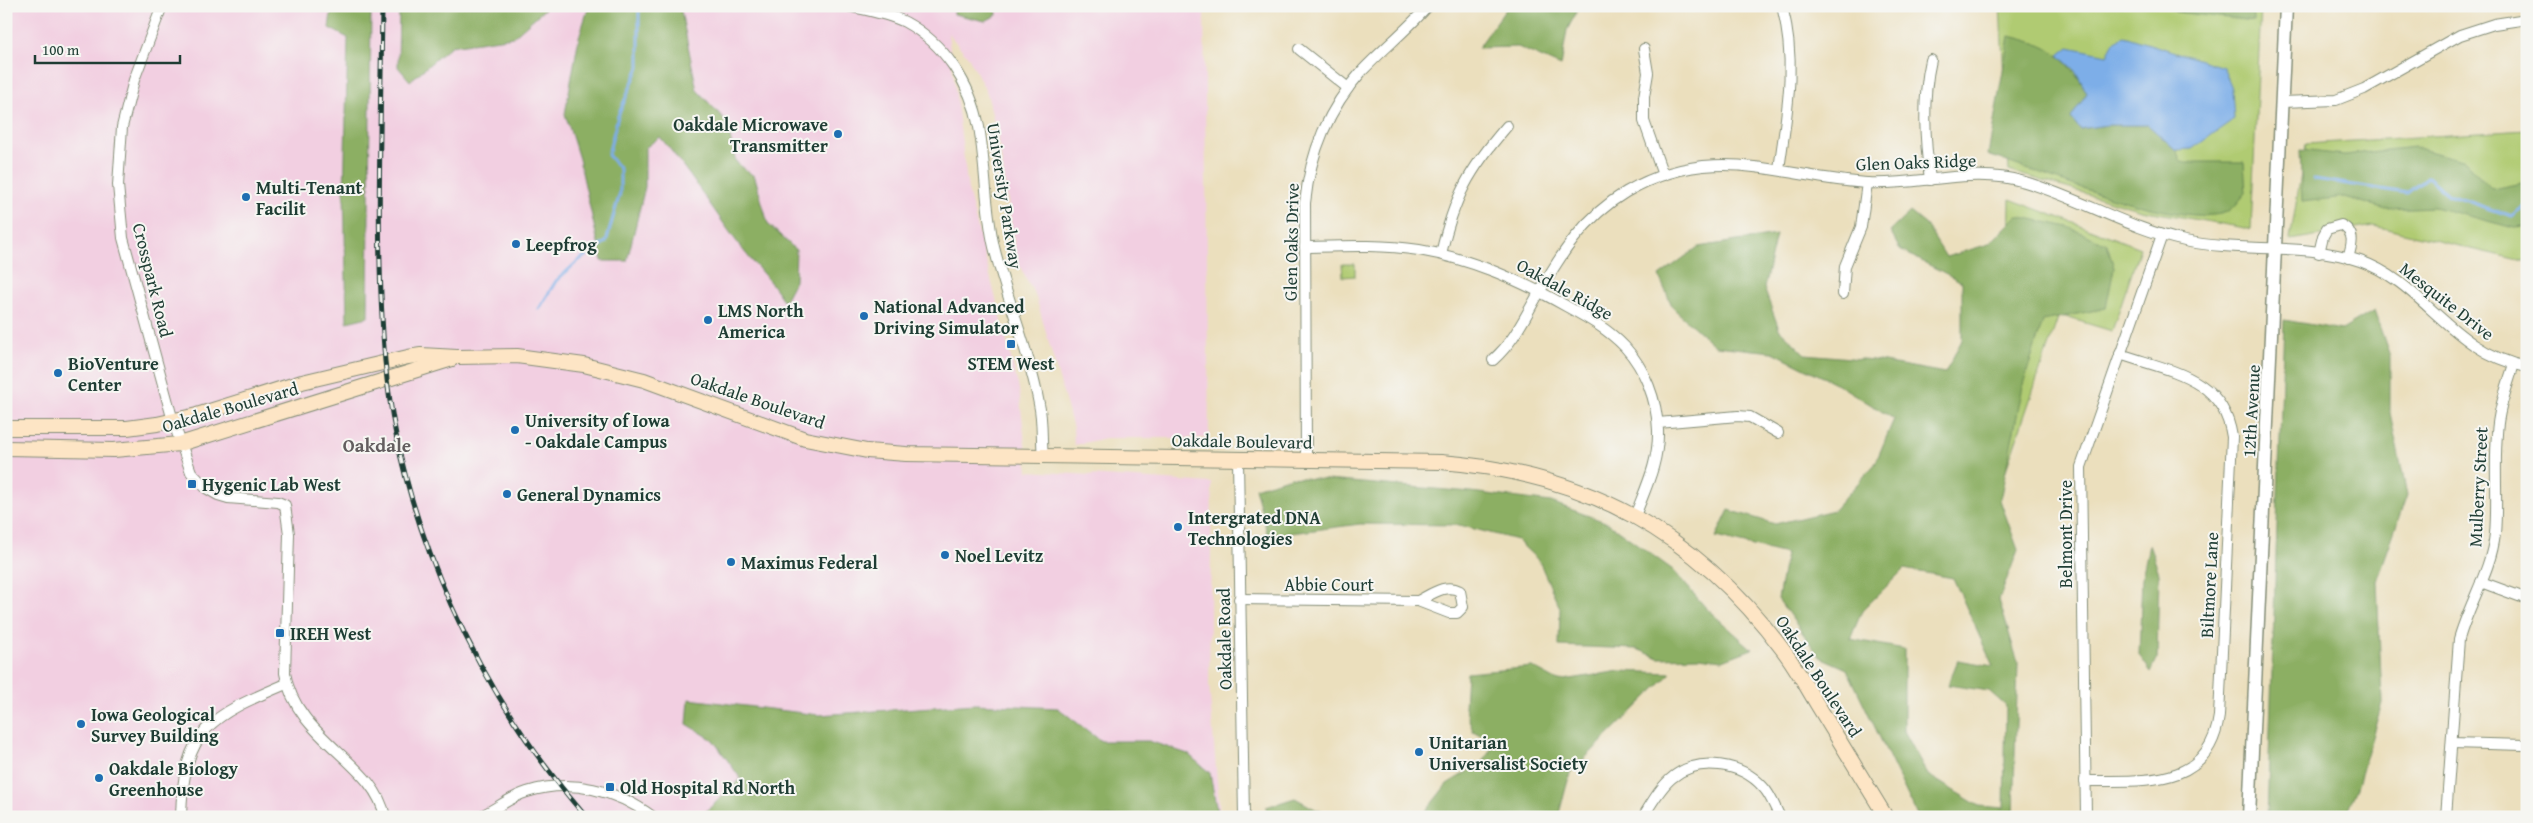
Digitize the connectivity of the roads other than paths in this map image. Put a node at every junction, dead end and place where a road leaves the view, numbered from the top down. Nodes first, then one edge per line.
1 (162, 6) edge
2 (847, 6) edge
3 (1428, 6) edge
4 (1782, 6) edge
5 (2286, 6) edge
6 (2527, 19) edge
7 (1299, 49) dead end
8 (1644, 49) dead end
9 (1931, 60) dead end
10 (1348, 88) junction
11 (2282, 102) junction
12 (1507, 126) dead end
13 (1779, 169) junction
14 (1663, 175) junction
15 (1930, 180) junction
16 (1867, 183) junction
17 (2162, 235) junction
18 (1305, 247) junction
19 (2276, 249) junction
20 (2319, 253) junction
21 (1441, 254) junction
22 (2348, 258) junction
23 (1539, 292) junction
24 (1843, 294) dead end
25 (2120, 354) junction
26 (457, 357) junction
27 (1493, 360) dead end
28 (2514, 364) junction
29 (2527, 367) edge
30 (172, 421) junction
31 (1658, 423) junction
32 (6, 428) edge
33 (1778, 433) dead end
34 (180, 444) junction
35 (6, 448) edge
36 (1042, 456) junction
37 (1238, 460) junction
38 (1306, 461) junction
39 (1635, 516) junction
40 (2482, 582) junction
41 (2527, 598) edge
42 (1239, 599) junction
43 (1418, 601) dead end
44 (286, 684) junction
45 (2452, 743) junction
46 (2524, 745) dead end
47 (2085, 781) junction
48 (1774, 812) edge
49 (181, 817) edge
50 (385, 817) edge
51 (479, 817) edge
52 (653, 817) edge
53 (1244, 817) edge
54 (1643, 817) edge
55 (1780, 817) edge
56 (1886, 817) edge
57 (2086, 817) edge
58 (2249, 817) edge
59 (2446, 817) edge

1 - 30 street, Crosspark Road
2 - 36 street, University Parkway
3 - 10 street, Glen Oaks Drive
4 - 13 street
5 - 11 street, 12th Avenue
6 - 11 street
7 - 10 street
8 - 14 street
9 - 15 street
10 - 18 street, Glen Oaks Drive
11 - 19 street, 12th Avenue
12 - 21 street
13 - 14 street, Glen Oaks Ridge
13 - 16 street, Glen Oaks Ridge
14 - 23 street, Glen Oaks Ridge
15 - 16 street, Glen Oaks Ridge
15 - 17 street, Glen Oaks Ridge
16 - 24 street
17 - 19 street, Glen Oaks Ridge
17 - 25 street, Belmont Drive
18 - 21 street, Oakdale Ridge
18 - 38 street, Glen Oaks Drive
19 - 20 street, Mesquite Drive
19 - 58 street, 12th Avenue
20 - 22 street, Mesquite Drive
20 - 22 street
21 - 23 street, Oakdale Ridge
22 - 28 street, Mesquite Drive
23 - 27 street, Glen Oaks Ridge
23 - 31 street, Oakdale Ridge
25 - 47 street, Belmont Drive
25 - 47 street, Biltmore Lane
26 - 30 main road, Oakdale Boulevard
26 - 34 main road, Oakdale Boulevard
26 - 36 main road, Oakdale Boulevard
28 - 29 street, Mesquite Drive
28 - 40 street, Mulberry Street
30 - 32 main road, Oakdale Boulevard
30 - 34 street, Crosspark Road
31 - 33 street
31 - 39 street, Oakdale Ridge
34 - 35 main road, Oakdale Boulevard
34 - 44 street, Crosspark Road
36 - 37 main road, Oakdale Boulevard
37 - 38 main road, Oakdale Boulevard
37 - 42 street, Oakdale Road
38 - 39 main road, Oakdale Boulevard
39 - 56 main road, Oakdale Boulevard
40 - 41 street
40 - 45 street, Mulberry Street
42 - 43 street, Abbie Court
42 - 53 street, Oakdale Road
44 - 49 street
44 - 50 street, Crosspark Road
45 - 46 street
45 - 59 street, Mulberry Street
47 - 57 street, Belmont Drive
48 - 54 street
48 - 55 street
51 - 52 street

